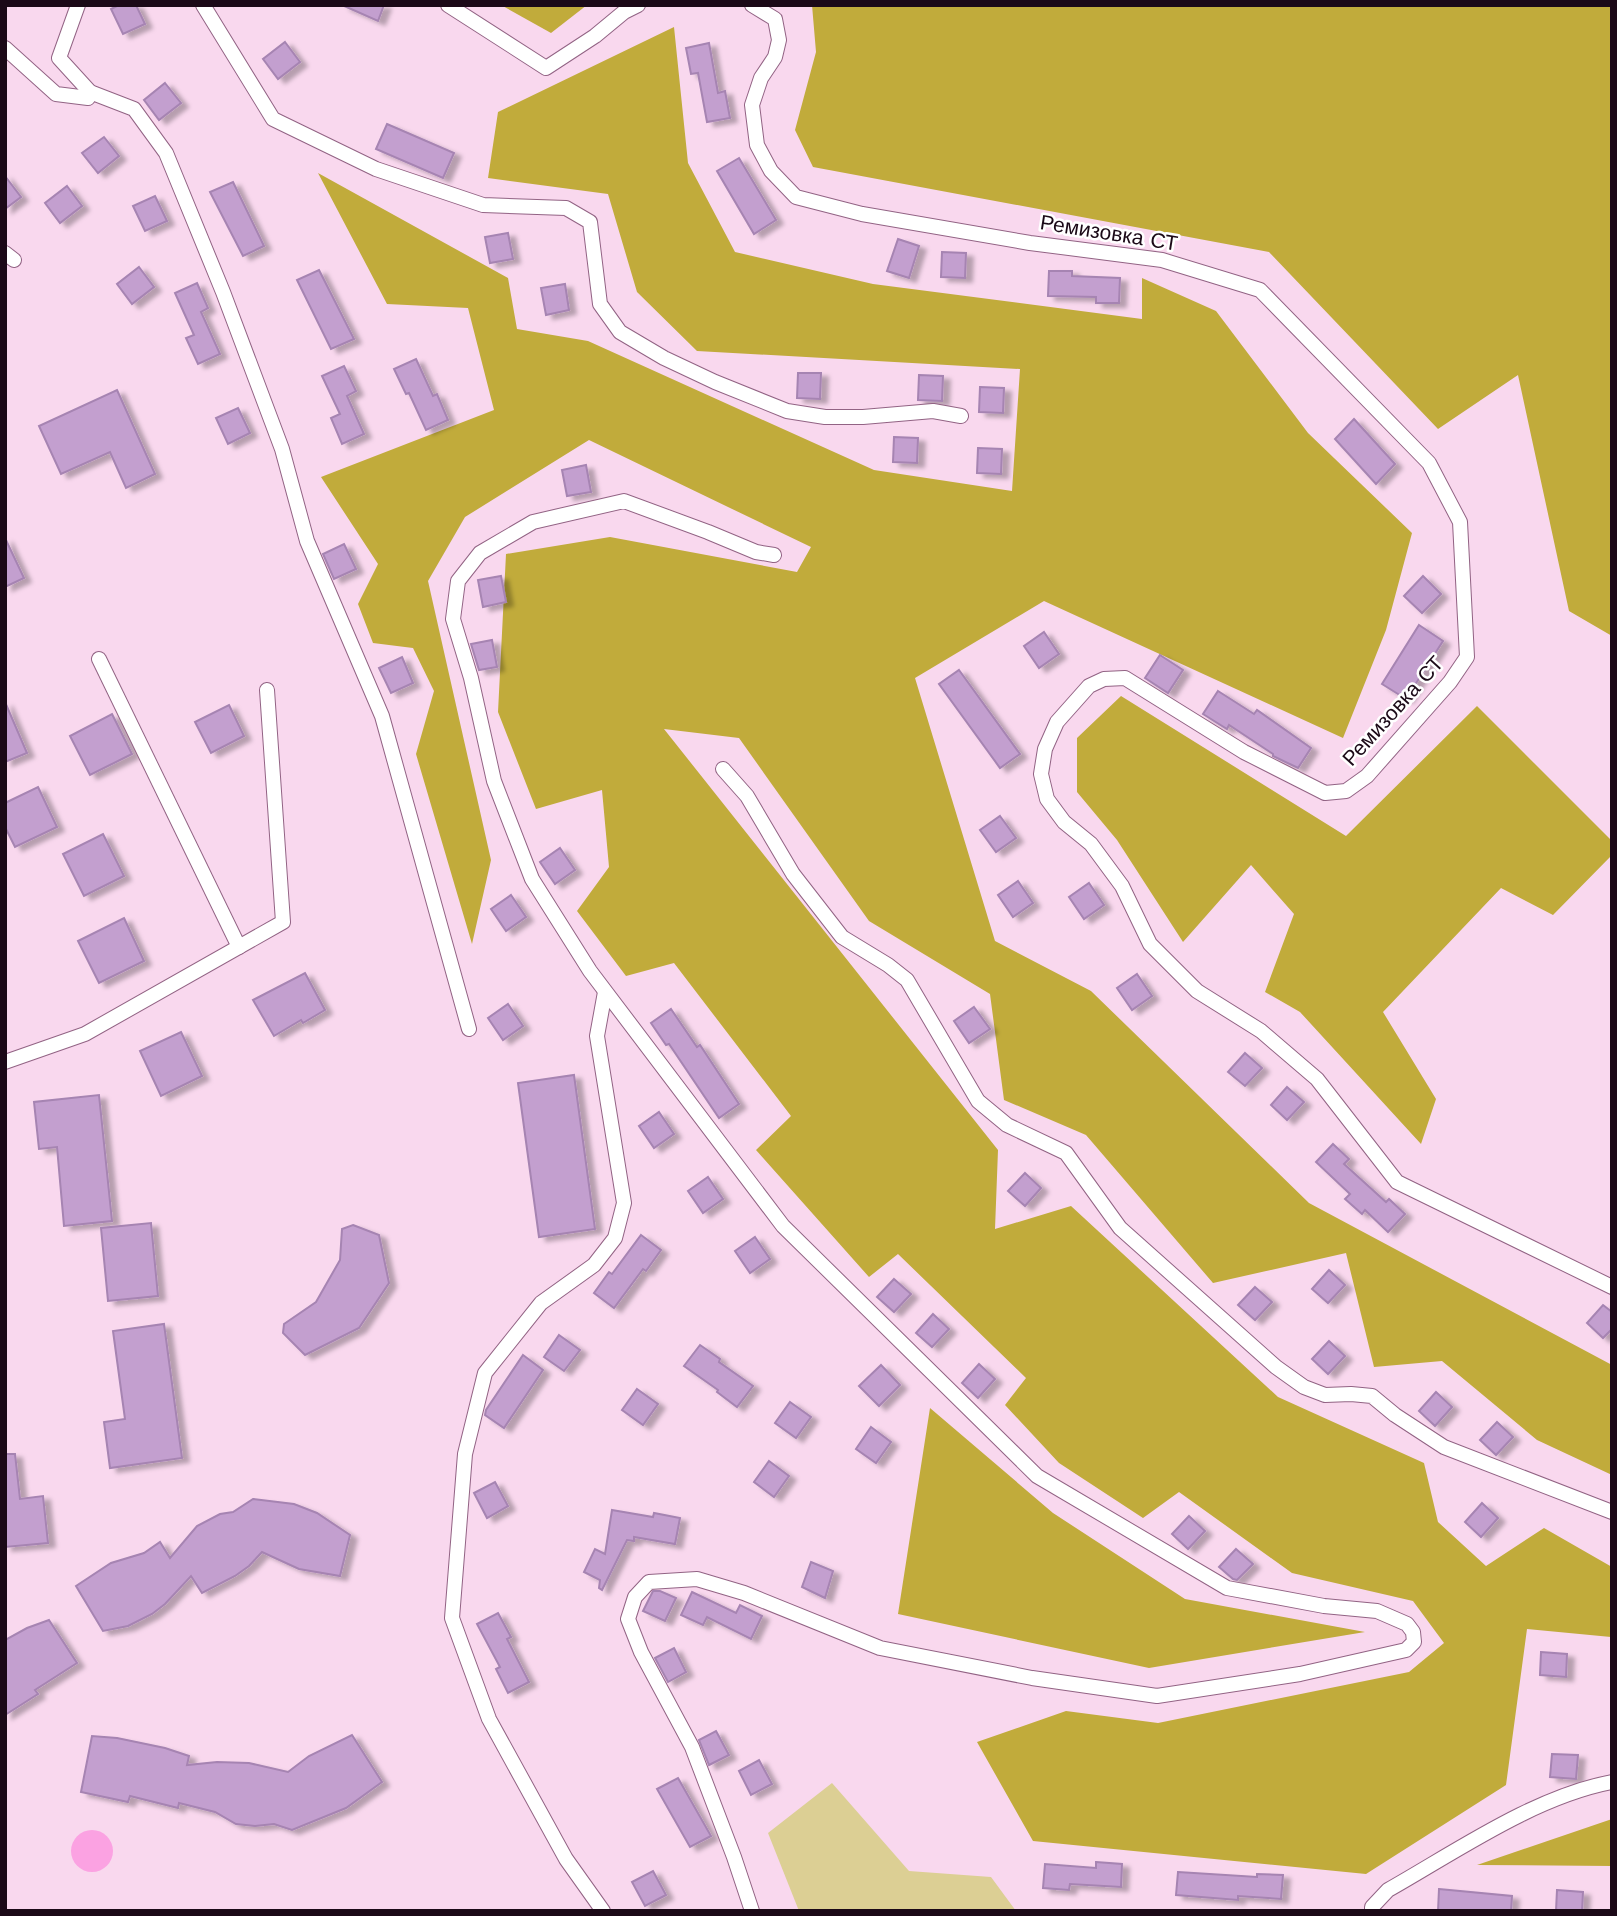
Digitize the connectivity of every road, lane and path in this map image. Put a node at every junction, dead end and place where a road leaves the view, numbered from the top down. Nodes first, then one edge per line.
1 (78, 5) edge
2 (203, 5) edge
3 (449, 5) edge
4 (638, 5) edge
5 (752, 5) edge
6 (5, 48) edge
7 (90, 92) junction
8 (961, 416) dead end
9 (774, 555) dead end
10 (99, 659) dead end
11 (267, 690) dead end
12 (723, 769) dead end
13 (239, 947) junction
14 (605, 992) junction
15 (469, 1029) dead end
16 (5, 1062) edge
17 (1612, 1287) edge
18 (1612, 1512) edge
19 (1612, 1782) edge
20 (603, 1911) edge
21 (751, 1911) edge
22 (1372, 1911) edge

1 - 7 street
2 - 8 street
3 - 4 street
5 - 17 street, Ремизовка СТ
6 - 7 street
7 - 15 street
9 - 14 street
10 - 13 street
11 - 13 street
12 - 18 street
13 - 16 street
14 - 20 street
14 - 21 street
19 - 22 street

